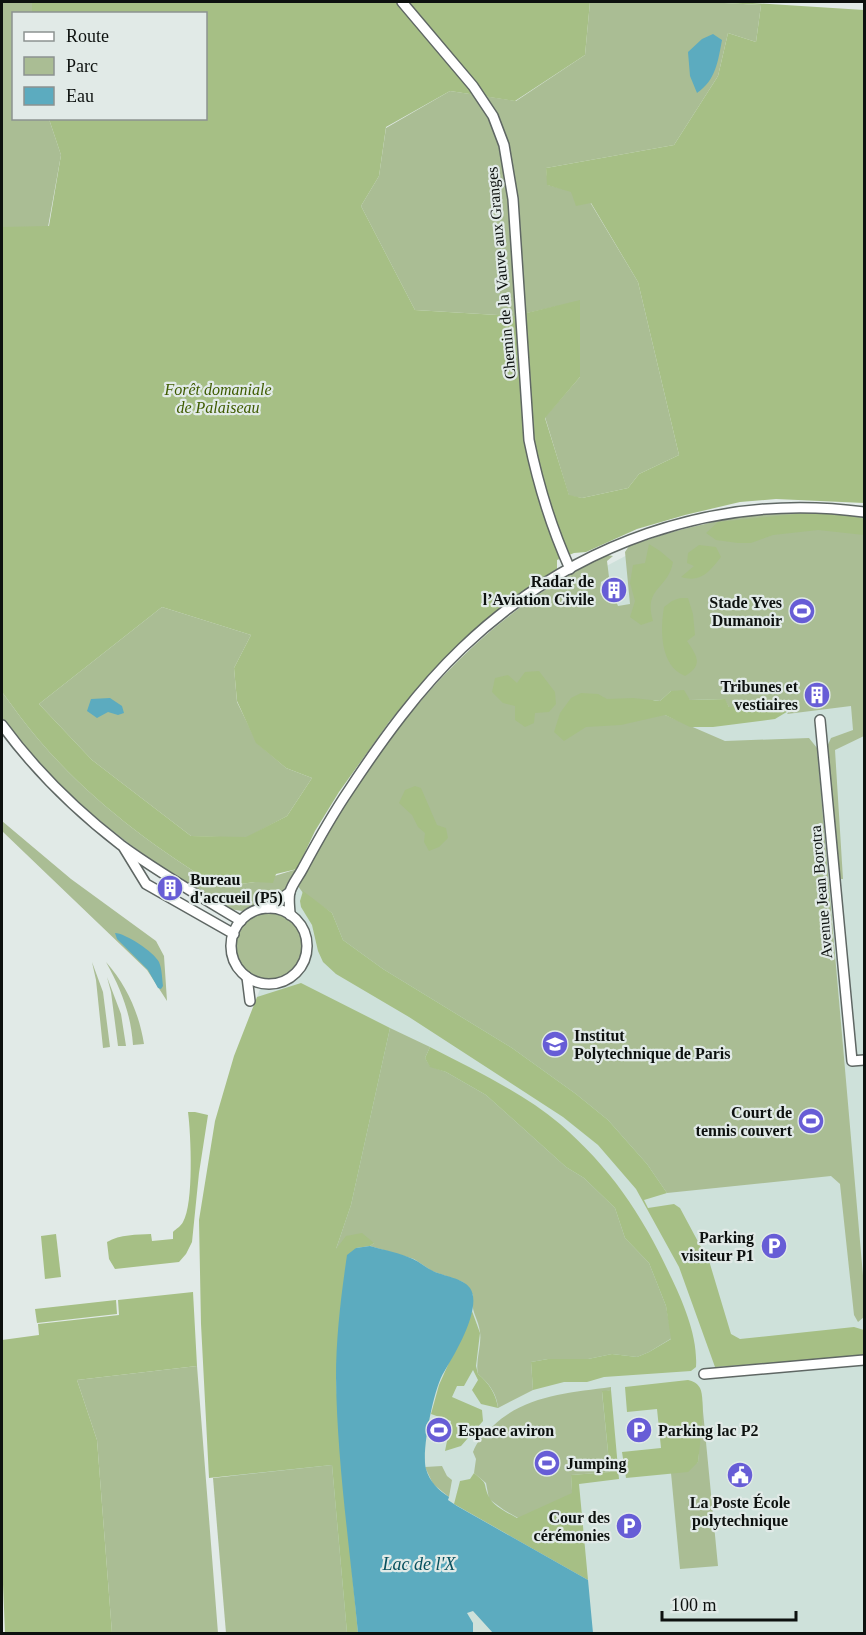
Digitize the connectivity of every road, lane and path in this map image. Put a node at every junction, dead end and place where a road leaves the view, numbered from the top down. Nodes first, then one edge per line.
1 (402, 2) edge
2 (864, 512) edge
3 (570, 569) junction
4 (820, 720) dead end
5 (2, 725) edge
6 (122, 846) junction
7 (290, 892) junction
8 (267, 909) junction
9 (291, 915) junction
10 (241, 921) junction
11 (234, 934) junction
12 (247, 976) junction
13 (267, 984) junction
14 (864, 1060) edge
15 (864, 1360) edge
16 (704, 1374) dead end

1 - 3 street, Chemin de la Vauve aux Granges
2 - 3 street
3 - 7 street
4 - 14 street, Avenue Jean Borotra
5 - 6 street
6 - 10 street
6 - 11 street
7 - 8 street
7 - 9 street
8 - 9 street
8 - 10 street
9 - 13 street
10 - 11 street
11 - 12 street
12 - 13 street
12 - 13 street
15 - 16 street

